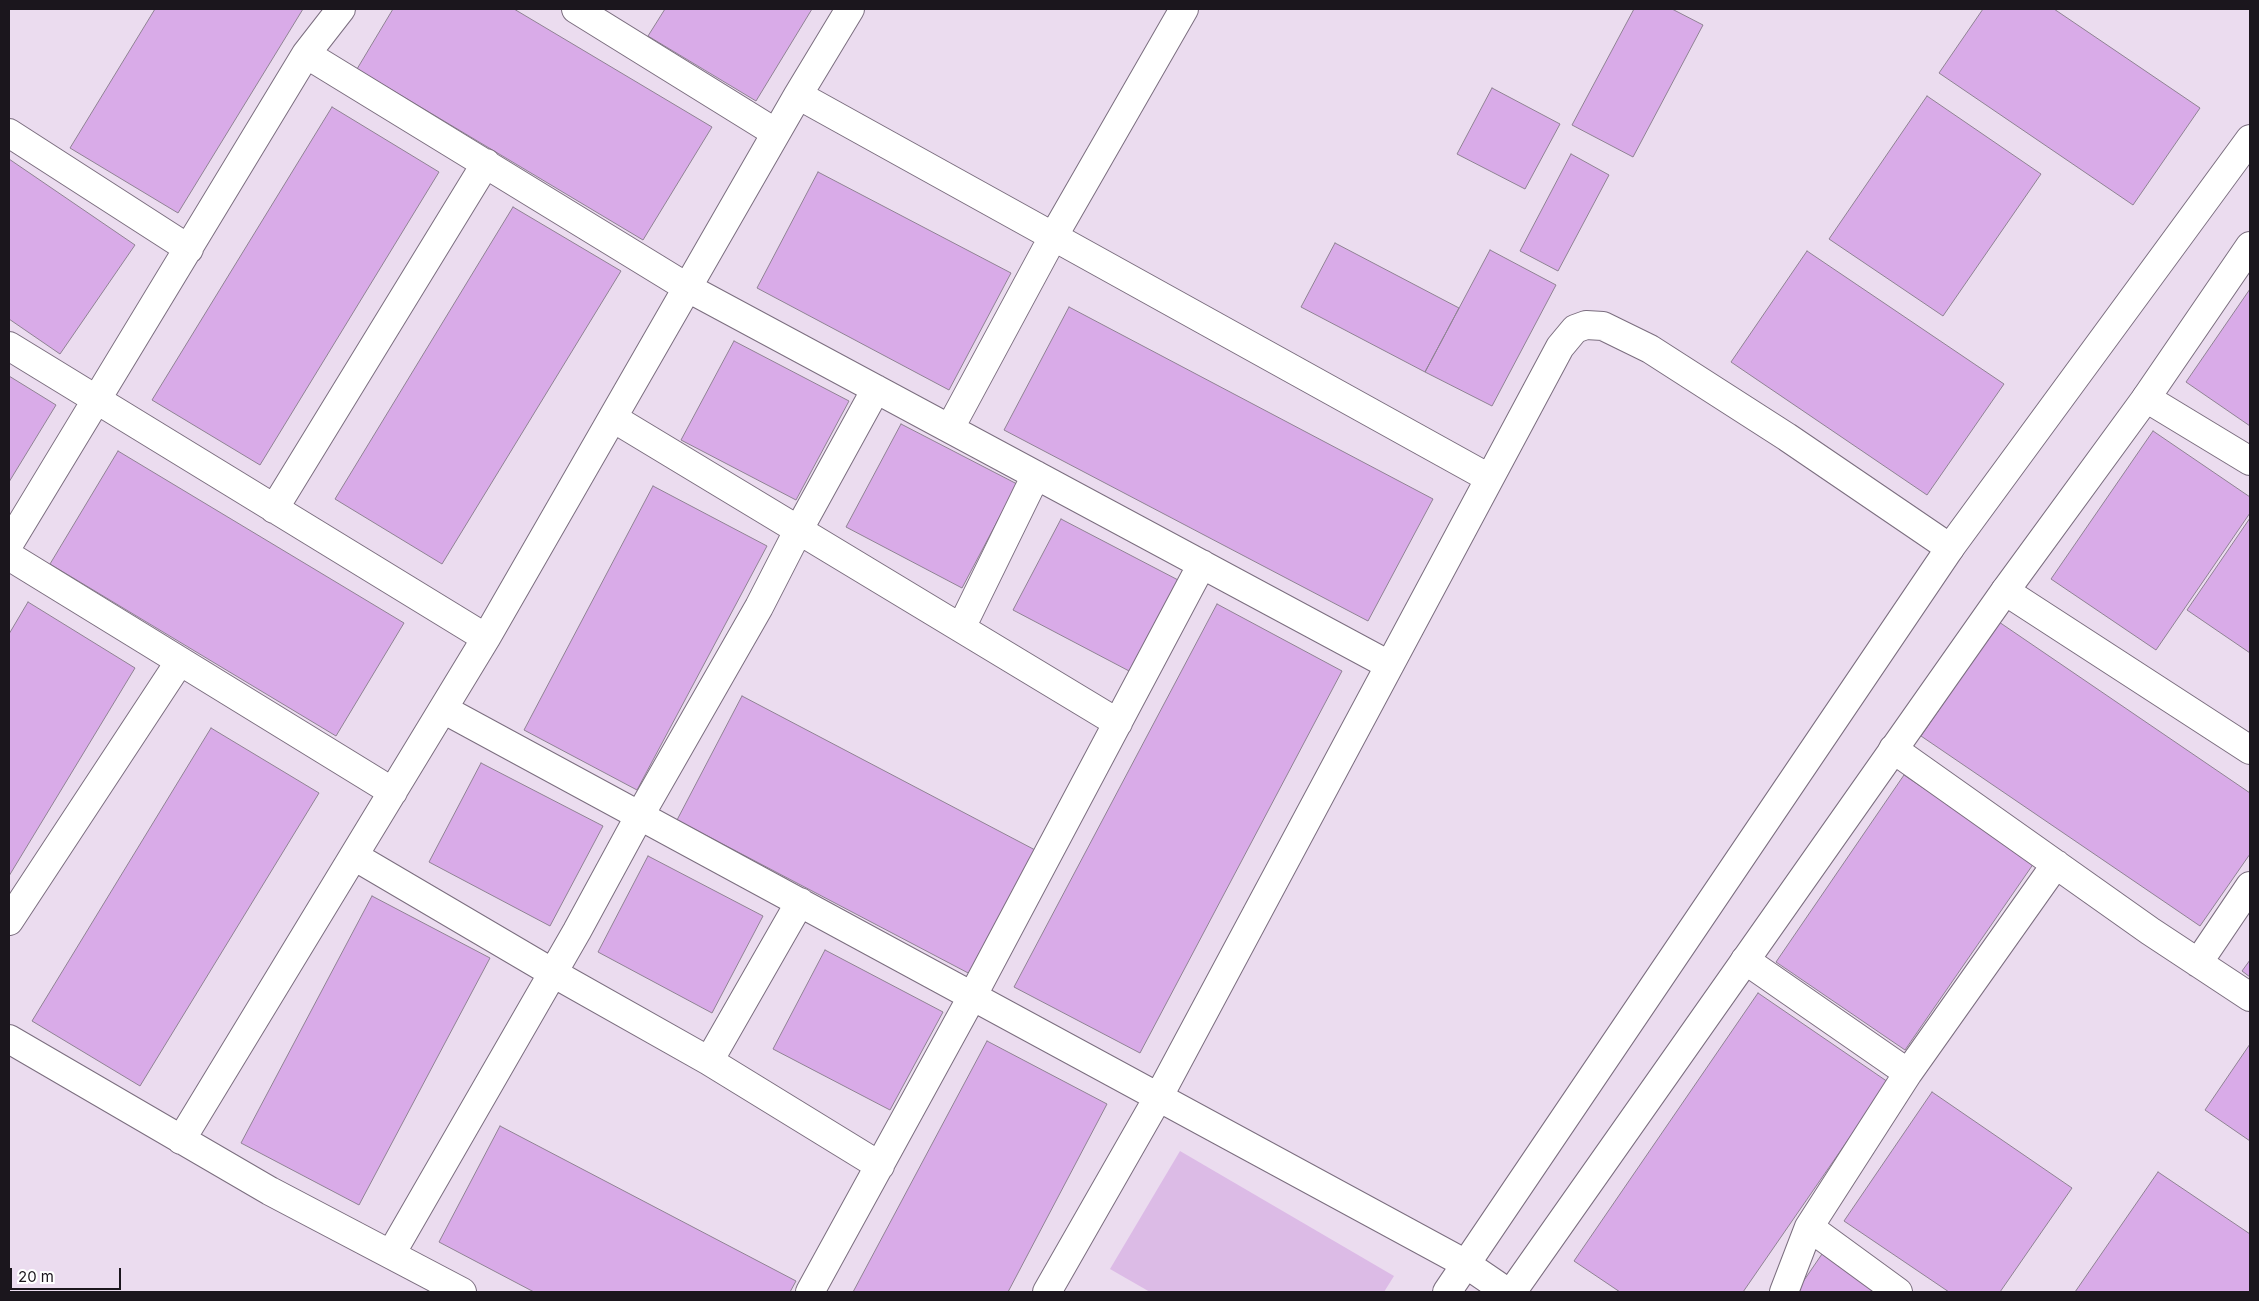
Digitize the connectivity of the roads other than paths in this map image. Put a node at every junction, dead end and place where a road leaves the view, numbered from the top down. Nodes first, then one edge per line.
1 (341, 9) edge
2 (850, 9) edge
3 (1184, 9) edge
4 (584, 11) edge
5 (306, 54) junction
6 (798, 95) junction
7 (9, 133) edge
8 (776, 133) junction
9 (2250, 139) edge
10 (486, 164) junction
11 (1053, 237) junction
12 (2250, 246) edge
13 (189, 249) junction
14 (688, 288) junction
15 (9, 346) edge
16 (876, 389) junction
17 (2146, 398) junction
18 (96, 401) junction
19 (613, 418) junction
20 (950, 428) junction
21 (2250, 462) edge
22 (1036, 475) junction
23 (1489, 478) junction
24 (274, 509) junction
25 (799, 529) junction
26 (9, 544) edge
27 (1950, 548) junction
28 (9, 556) edge
29 (1202, 564) junction
30 (2005, 591) junction
31 (961, 628) junction
32 (486, 638) junction
33 (180, 662) junction
34 (1389, 665) junction
35 (443, 710) junction
36 (1118, 723) junction
37 (1893, 749) junction
38 (2250, 750) edge
39 (393, 792) junction
40 (640, 815) junction
41 (354, 856) junction
42 (2056, 864) junction
43 (2250, 886) edge
44 (800, 902) junction
45 (9, 921) edge
46 (1745, 960) junction
47 (2198, 963) junction
48 (553, 973) junction
49 (974, 995) junction
50 (2250, 997) edge
51 (9, 1040) edge
52 (709, 1060) junction
53 (1908, 1073) junction
54 (1159, 1096) junction
55 (181, 1140) junction
56 (880, 1166) junction
57 (1809, 1226) junction
58 (391, 1254) junction
59 (1466, 1264) junction
60 (462, 1292) edge
61 (810, 1292) edge
62 (1047, 1292) edge
63 (1447, 1292) edge
64 (1507, 1292) edge
65 (1512, 1292) edge
66 (1784, 1292) edge
67 (1898, 1292) edge

1 - 5 street
2 - 6 street
3 - 11 street
4 - 8 street
5 - 10 street
5 - 13 street
6 - 8 street
6 - 11 street
7 - 13 street
8 - 14 street
9 - 27 street
10 - 14 street
10 - 24 street
11 - 20 street
11 - 23 street
12 - 17 street
13 - 18 street
14 - 16 street
14 - 19 street
15 - 18 street
16 - 20 street
16 - 25 street
17 - 21 street
17 - 30 street
18 - 24 street
18 - 26 street
19 - 25 street
19 - 32 street
20 - 22 street
22 - 29 street
22 - 31 street
23 - 27 street
23 - 34 street
24 - 32 street
25 - 31 street
25 - 40 street
27 - 59 street
28 - 33 street
29 - 34 street
29 - 36 street
30 - 37 street
30 - 38 street
31 - 36 street
32 - 35 street
33 - 39 street
33 - 45 street
34 - 54 street
35 - 39 street
35 - 40 street
36 - 49 street
37 - 42 street
37 - 46 street
39 - 41 street
40 - 44 street
40 - 48 street
41 - 48 street
41 - 55 street
42 - 47 street
42 - 53 street
43 - 47 street
44 - 49 street
44 - 52 street
46 - 53 street
46 - 65 street
47 - 50 street
48 - 52 street
48 - 58 street
49 - 54 street
49 - 56 street
51 - 55 street
52 - 56 street
53 - 57 street
54 - 59 street
54 - 62 street
55 - 58 street
56 - 61 street
57 - 66 street
57 - 67 street
58 - 60 street
59 - 63 street
59 - 64 street

